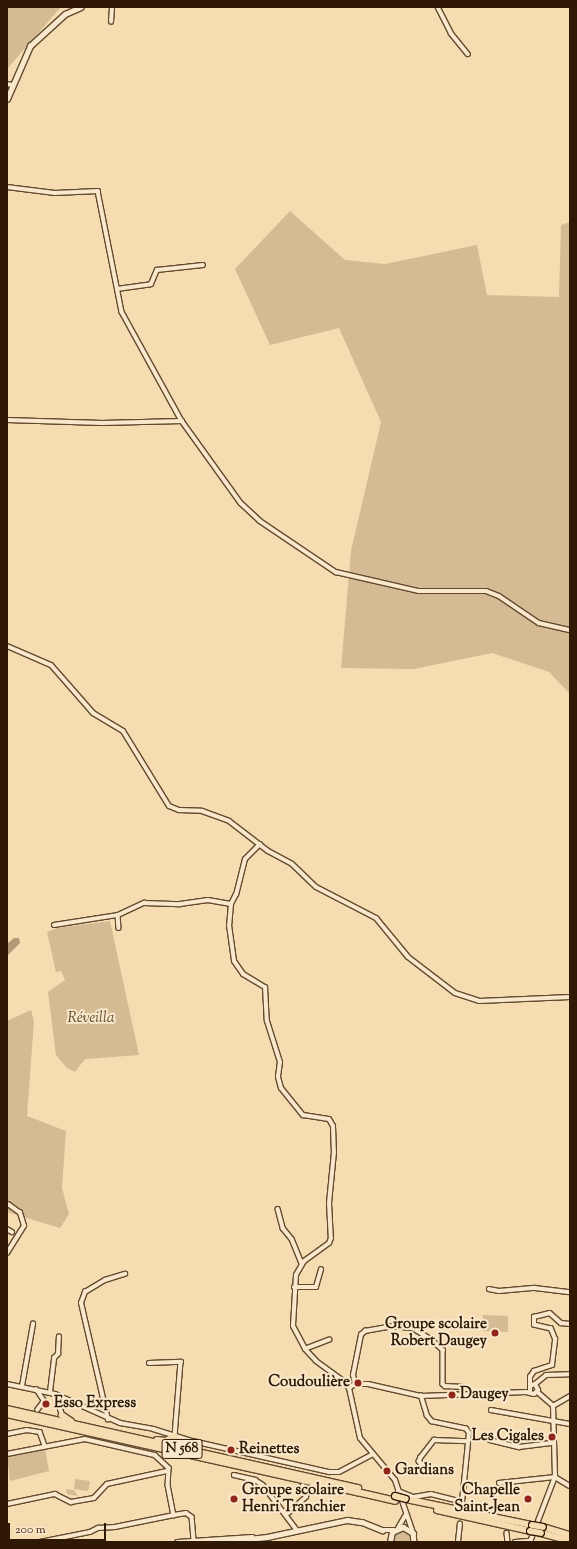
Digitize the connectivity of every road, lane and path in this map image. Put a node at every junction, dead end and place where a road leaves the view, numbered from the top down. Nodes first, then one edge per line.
1 (81, 7) edge
2 (112, 7) edge
3 (438, 7) edge
4 (111, 22) dead end
5 (468, 54) dead end
6 (7, 84) edge
7 (12, 85) junction
8 (7, 99) edge
9 (7, 187) edge
10 (203, 265) dead end
11 (117, 289) junction
12 (7, 420) edge
13 (182, 421) junction
14 (570, 630) edge
15 (7, 646) edge
16 (260, 844) junction
17 (231, 904) junction
18 (118, 915) junction
19 (54, 925) dead end
20 (119, 928) dead end
21 (570, 997) edge
22 (9, 1205) dead end
23 (278, 1209) dead end
24 (7, 1229) edge
25 (12, 1232) dead end
26 (8, 1250) edge
27 (303, 1263) junction
28 (321, 1270) dead end
29 (124, 1274) dead end
30 (294, 1287) junction
31 (489, 1290) dead end
32 (570, 1292) edge
33 (33, 1324) dead end
34 (570, 1324) edge
35 (59, 1337) dead end
36 (329, 1340) dead end
37 (305, 1348) junction
38 (150, 1363) dead end
39 (570, 1374) edge
40 (7, 1384) edge
41 (355, 1384) junction
42 (533, 1385) junction
43 (22, 1386) junction
44 (463, 1387) dead end
45 (349, 1388) junction
46 (36, 1389) junction
47 (50, 1392) junction
48 (530, 1392) junction
49 (537, 1392) junction
50 (421, 1396) junction
51 (570, 1396) edge
52 (65, 1399) junction
53 (553, 1406) junction
54 (7, 1408) edge
55 (37, 1410) joint
56 (491, 1410) dead end
57 (7, 1414) edge
58 (62, 1415) joint
59 (108, 1420) junction
60 (552, 1421) junction
61 (570, 1424) edge
62 (98, 1430) junction
63 (106, 1431) junction
64 (7, 1434) edge
65 (175, 1436) junction
66 (490, 1440) dead end
67 (468, 1441) junction
68 (553, 1443) junction
69 (45, 1446) junction
70 (7, 1454) edge
71 (373, 1454) junction
72 (227, 1458) junction
73 (426, 1470) dead end
74 (168, 1472) junction
75 (234, 1475) dead end
76 (555, 1477) junction
77 (499, 1483) dead end
78 (303, 1486) dead end
79 (570, 1486) edge
80 (357, 1490) junction
81 (396, 1496) junction
82 (7, 1504) edge
83 (286, 1514) junction
84 (174, 1515) junction
85 (405, 1516) junction
86 (460, 1524) dead end
87 (396, 1529) junction
88 (297, 1530) junction
89 (382, 1530) junction
90 (542, 1530) junction
91 (507, 1532) dead end
92 (413, 1533) junction
93 (570, 1535) edge
94 (194, 1541) edge
95 (210, 1541) edge
96 (389, 1541) edge
97 (530, 1541) edge
98 (570, 1541) edge
99 (40, 1542) edge
100 (177, 1542) edge
101 (221, 1542) edge
102 (415, 1542) edge
103 (458, 1542) edge
104 (508, 1542) edge
105 (515, 1542) edge

1 - 7 main road
2 - 4 street
3 - 5 street
6 - 7 street
7 - 8 main road
9 - 11 street
10 - 11 street
11 - 13 street
12 - 13 street
13 - 14 street
15 - 16 street
16 - 17 street
16 - 21 street
17 - 18 street
17 - 27 street
18 - 19 street
18 - 20 street
22 - 26 street
23 - 27 street
24 - 25 street
27 - 30 street
28 - 30 street
29 - 59 street
30 - 37 street
31 - 32 street
33 - 43 street
34 - 42 street
35 - 47 street
36 - 37 street
37 - 45 street
38 - 65 street
39 - 42 street
40 - 43 street
41 - 44 street
41 - 45 street
41 - 50 street
42 - 48 street
42 - 49 street
43 - 46 street
45 - 71 street
46 - 47 street
46 - 55 street
47 - 52 street
48 - 49 street
48 - 50 street
49 - 53 street
50 - 67 street
51 - 53 street
52 - 58 street
52 - 59 street
53 - 60 street
54 - 55 highway
54 - 62 highway, N 568
56 - 60 street
57 - 80 highway, N 568
58 - 62 highway
59 - 65 street
60 - 61 street
60 - 68 street
62 - 63 highway, N 568
63 - 65 highway
63 - 72 highway, N 568
64 - 69 street
65 - 71 street
65 - 72 highway
66 - 68 street
67 - 73 street
67 - 81 street
68 - 76 street
69 - 70 street
69 - 74 street
71 - 81 street
72 - 80 highway, N 568
74 - 82 street
74 - 84 street
75 - 83 street
76 - 77 street
76 - 79 street
76 - 97 street
78 - 83 street
80 - 81 highway
81 - 85 street
81 - 90 highway, bridge
83 - 88 street
84 - 94 street
84 - 99 street
85 - 87 street
85 - 92 street
86 - 103 street
87 - 89 main road
87 - 92 main road
87 - 96 main road
88 - 89 main road
88 - 95 main road
88 - 101 main road
89 - 96 main road
90 - 93 highway
90 - 98 highway
91 - 104 street
92 - 102 main road
94 - 95 main road
94 - 100 main road
97 - 105 street

